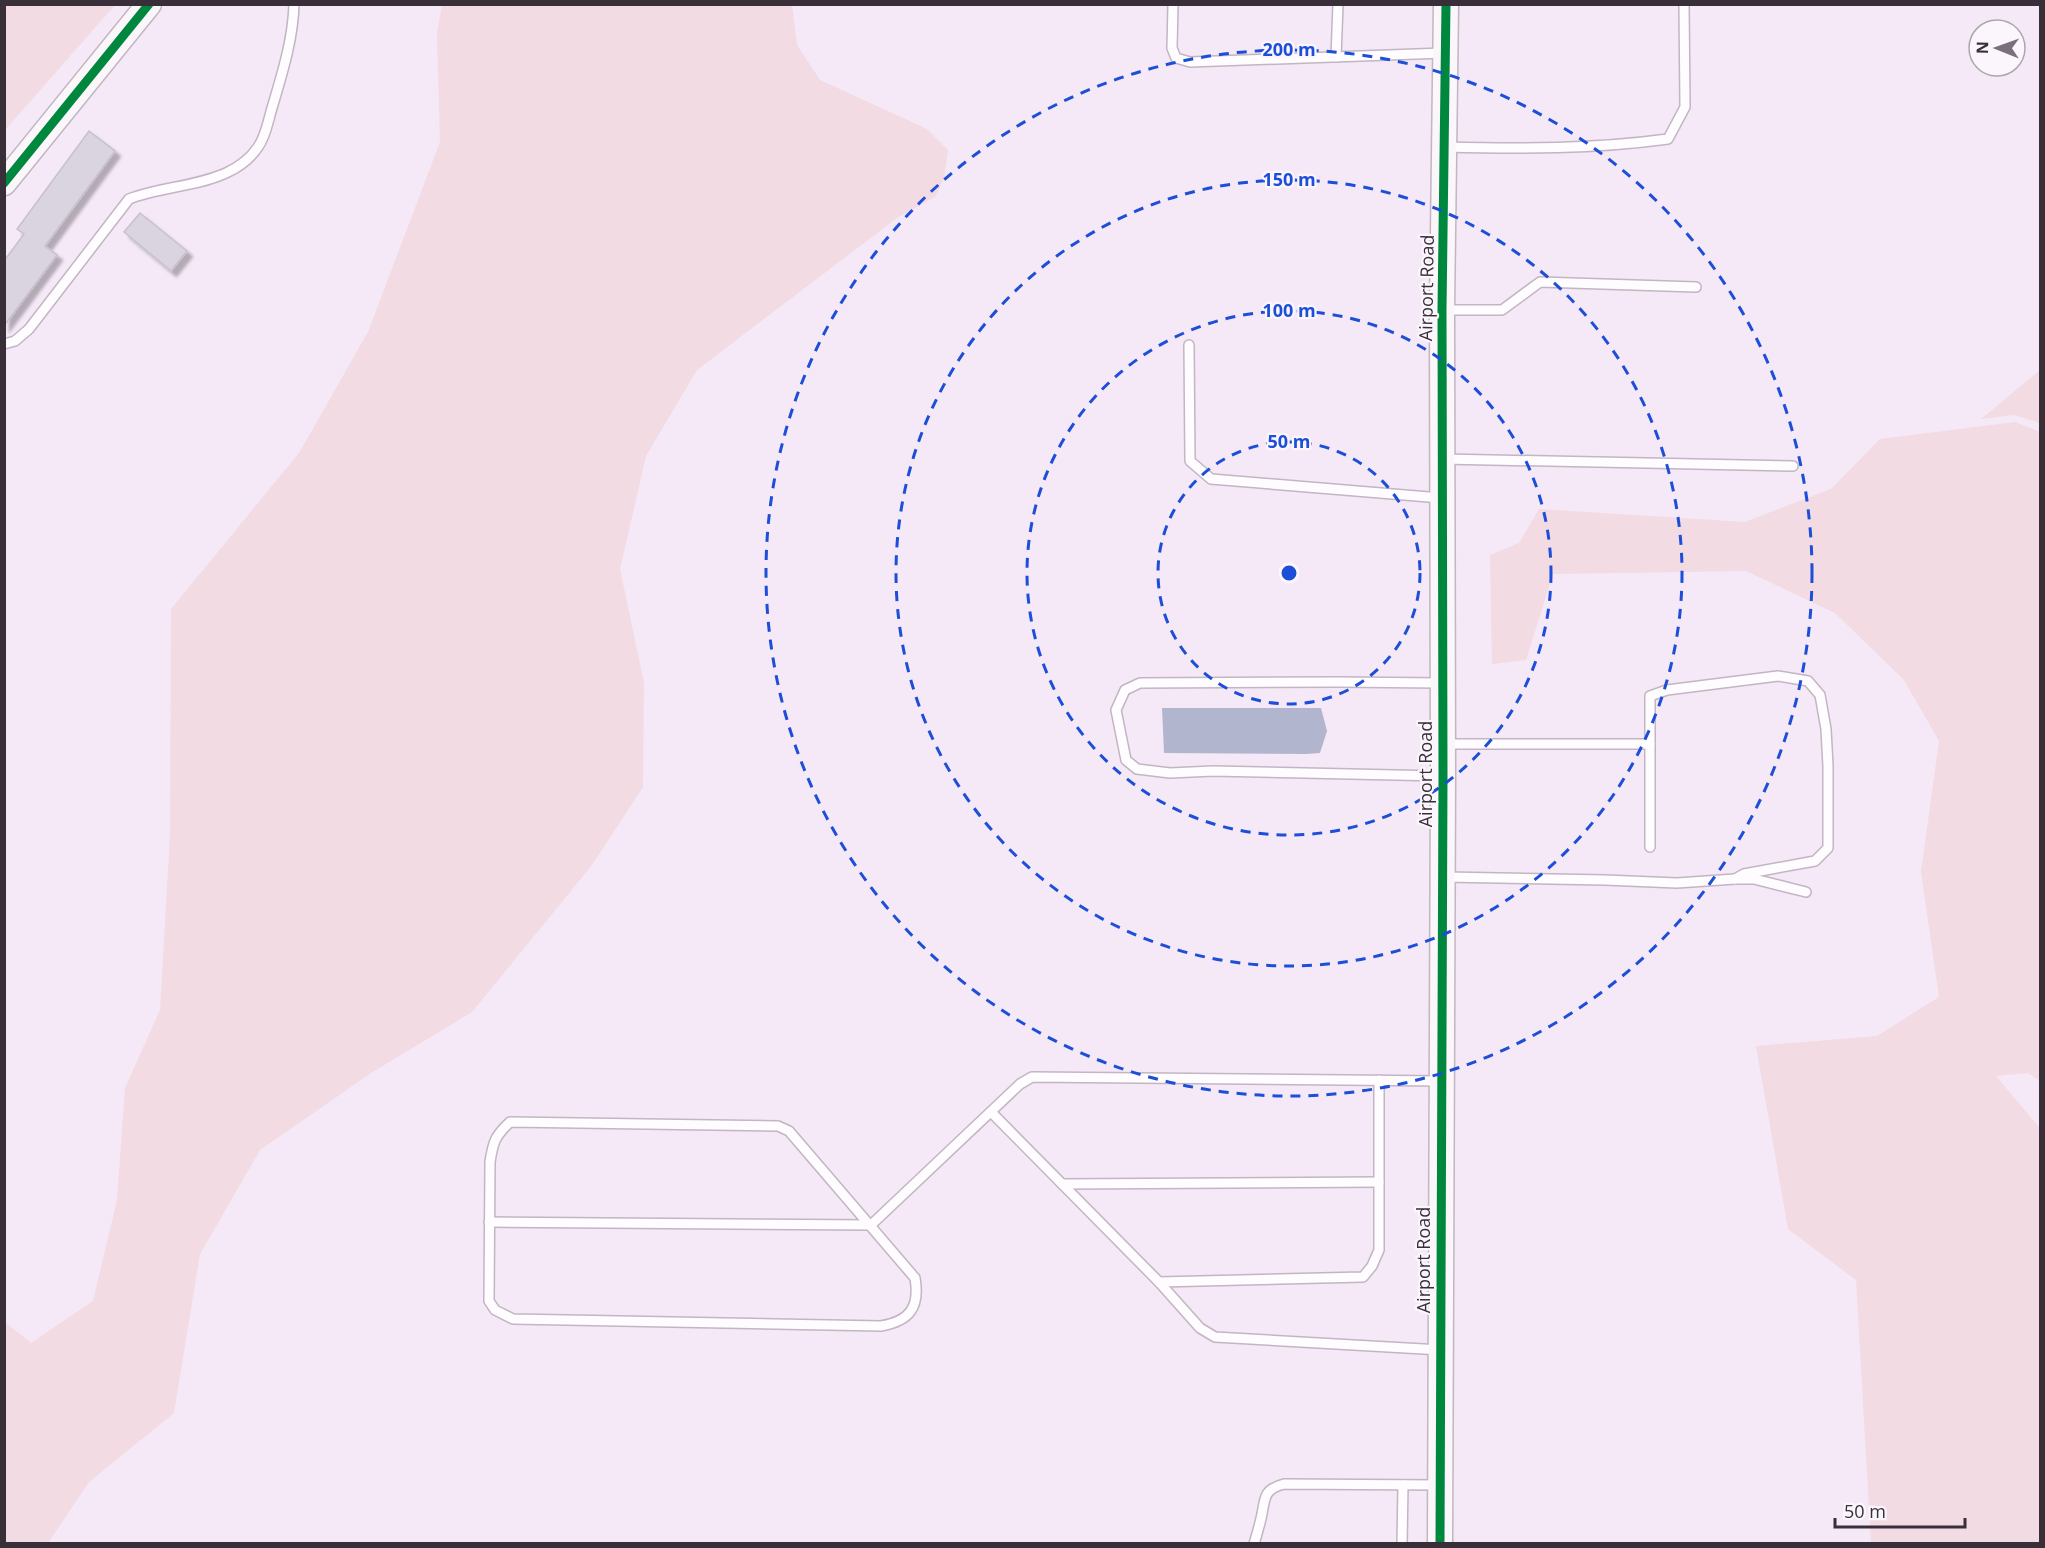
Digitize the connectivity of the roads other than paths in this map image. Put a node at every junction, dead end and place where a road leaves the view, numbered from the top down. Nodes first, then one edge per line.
1 (149, 4) edge
2 (294, 4) edge
3 (1173, 4) edge
4 (1338, 4) edge
5 (1446, 4) edge
6 (1684, 4) edge
7 (1446, 53) junction
8 (1336, 57) junction
9 (1446, 147) junction
10 (4, 183) edge
11 (1696, 286) dead end
12 (1442, 310) junction
13 (4, 344) edge
14 (1189, 345) dead end
15 (1443, 459) junction
16 (1793, 466) dead end
17 (1444, 499) junction
18 (1443, 683) junction
19 (1443, 744) junction
20 (1650, 744) junction
21 (1443, 776) junction
22 (1650, 847) dead end
23 (1442, 877) junction
24 (1735, 879) junction
25 (1806, 892) dead end
26 (1379, 1080) junction
27 (1442, 1081) junction
28 (991, 1112) junction
29 (1379, 1182) junction
30 (1062, 1184) junction
31 (489, 1222) junction
32 (871, 1225) junction
33 (1159, 1282) junction
34 (1441, 1350) junction
35 (1402, 1485) junction
36 (1440, 1485) junction
37 (1254, 1544) edge
38 (1401, 1544) edge
39 (1440, 1544) edge

1 - 10 street
2 - 13 lane
3 - 8 lane
4 - 8 lane
5 - 7 street, Airport Road
6 - 9 lane
7 - 8 lane
7 - 9 street, Airport Road
9 - 12 street, Airport Road
11 - 12 lane
12 - 15 street, Airport Road
14 - 17 lane
15 - 16 lane
15 - 17 street, Airport Road
17 - 18 street, Airport Road
18 - 19 street, Airport Road
18 - 21 lane
19 - 20 lane
19 - 21 street, Airport Road
20 - 22 lane
20 - 24 lane
21 - 23 street, Airport Road
23 - 24 lane
23 - 27 street, Airport Road
24 - 25 lane
26 - 27 lane
26 - 28 lane
26 - 29 lane
27 - 34 street, Airport Road
28 - 30 lane
28 - 32 lane
29 - 30 lane
29 - 33 lane
30 - 33 lane
31 - 32 lane
31 - 32 lane
31 - 32 lane
33 - 34 lane
34 - 36 street, Airport Road
35 - 36 lane
35 - 37 lane
35 - 38 lane
36 - 39 street, Airport Road

